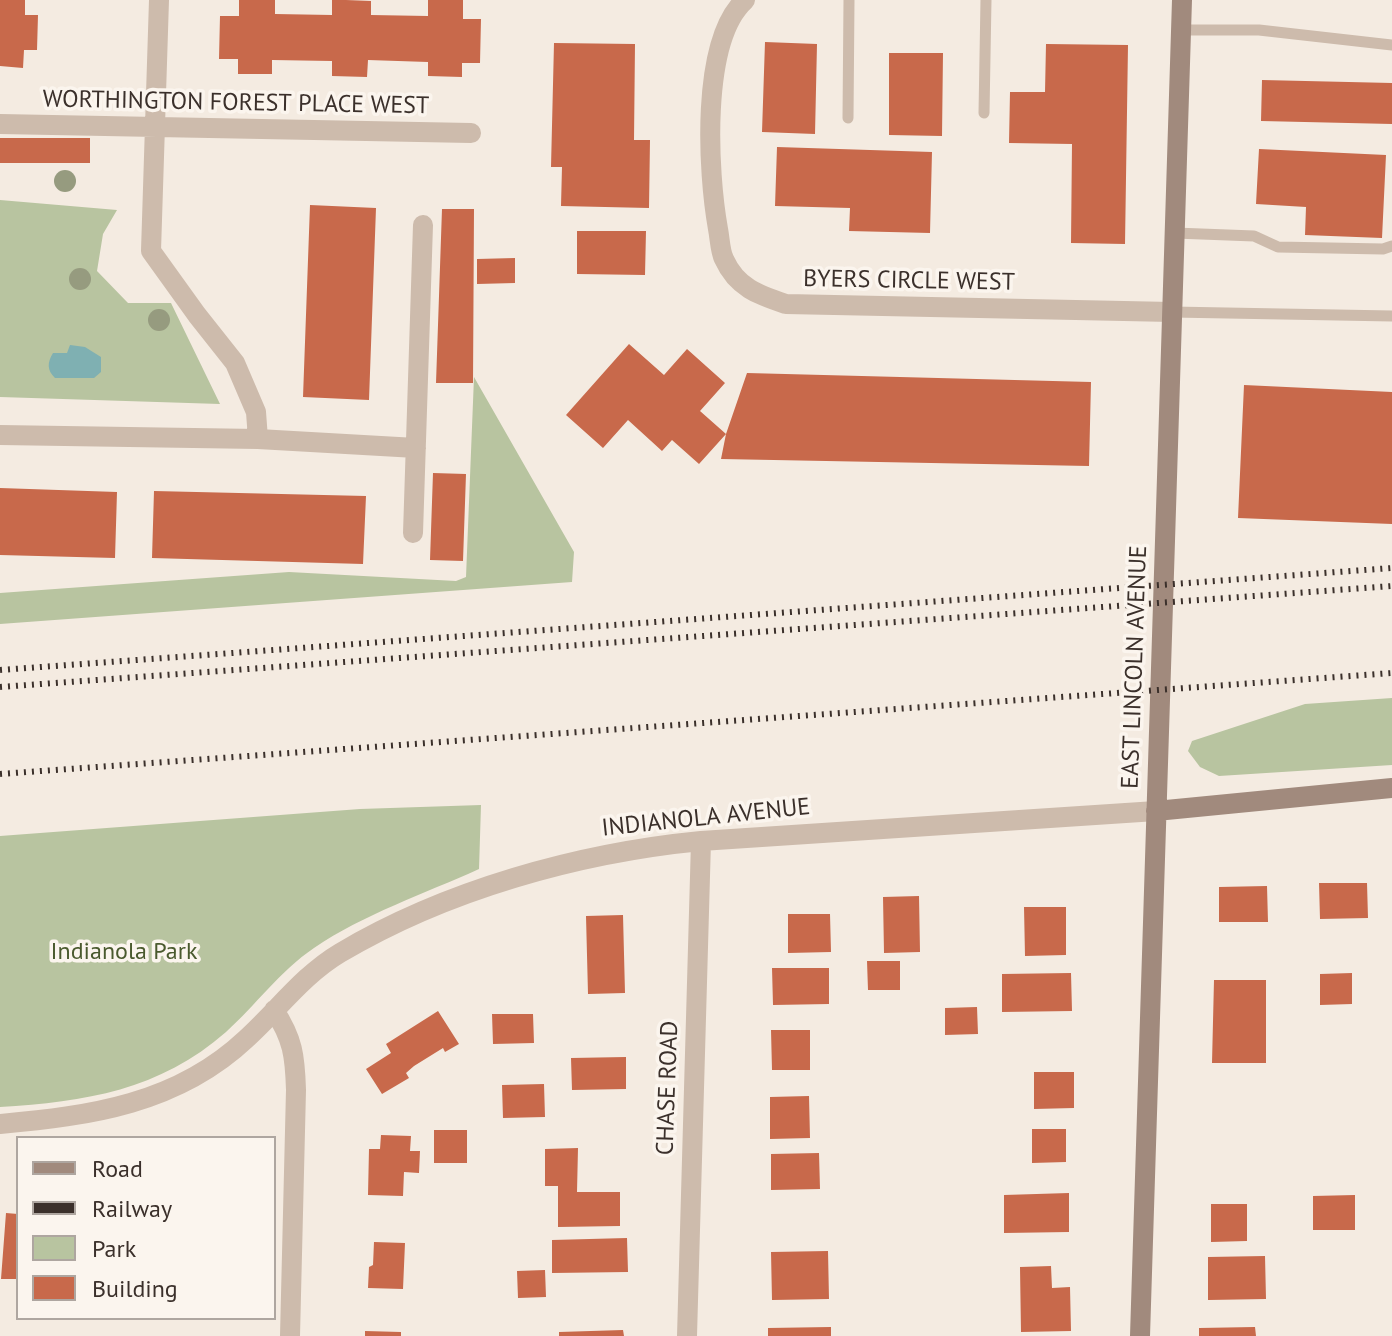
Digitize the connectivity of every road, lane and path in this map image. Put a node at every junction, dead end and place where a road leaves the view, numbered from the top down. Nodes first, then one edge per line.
1 (159, 0) edge
2 (745, 0) edge
3 (849, 0) edge
4 (986, 0) edge
5 (1182, 0) edge
6 (1181, 30) junction
7 (1392, 45) edge
8 (984, 113) dead end
9 (848, 118) dead end
10 (0, 124) edge
11 (155, 127) junction
12 (471, 133) dead end
13 (423, 225) dead end
14 (1175, 233) junction
15 (1392, 246) edge
16 (1172, 312) junction
17 (1392, 316) edge
18 (0, 435) edge
19 (258, 439) junction
20 (416, 448) junction
21 (413, 533) dead end
22 (1392, 788) edge
23 (1156, 811) junction
24 (701, 841) junction
25 (274, 1010) junction
26 (0, 1124) edge
27 (290, 1336) edge
28 (687, 1336) edge
29 (1140, 1336) edge

1 - 11 street
2 - 16 street, BYERS CIRCLE WEST
3 - 9 lane
4 - 8 lane
5 - 6 main road, EAST LINCOLN AVENUE
6 - 7 lane
6 - 14 main road, EAST LINCOLN AVENUE
10 - 11 street, WORTHINGTON FOREST PLACE WEST
11 - 12 street, WORTHINGTON FOREST PLACE WEST
11 - 19 street
13 - 20 street
14 - 15 lane
14 - 16 main road, EAST LINCOLN AVENUE
16 - 17 lane
16 - 23 main road, EAST LINCOLN AVENUE
18 - 19 street
19 - 20 street
20 - 21 street
22 - 23 main road, INDIANOLA AVENUE
23 - 24 street, INDIANOLA AVENUE
23 - 29 main road, EAST LINCOLN AVENUE
24 - 25 street, INDIANOLA AVENUE
24 - 28 street, CHASE ROAD
25 - 26 street, INDIANOLA AVENUE
25 - 27 street

